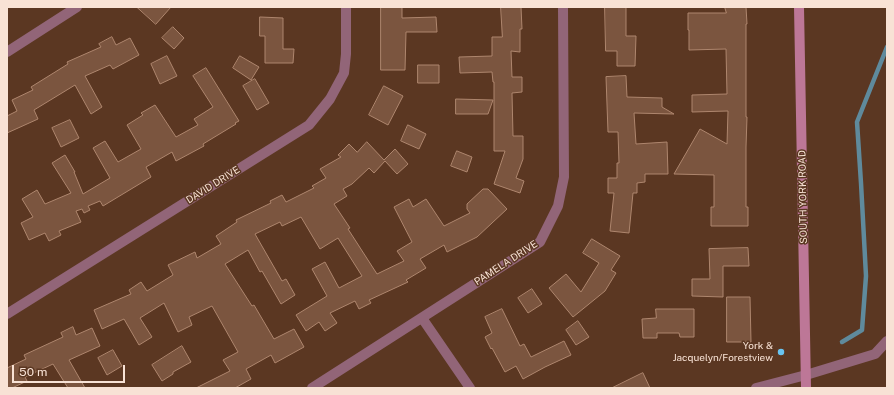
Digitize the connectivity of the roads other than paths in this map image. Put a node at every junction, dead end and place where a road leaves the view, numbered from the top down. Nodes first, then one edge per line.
1 (77, 7) edge
2 (346, 7) edge
3 (563, 7) edge
4 (799, 7) edge
5 (7, 52) edge
6 (7, 314) edge
7 (422, 318) junction
8 (887, 341) edge
9 (806, 375) junction
10 (312, 388) edge
11 (470, 388) edge
12 (756, 388) edge
13 (806, 388) edge

1 - 5 street
2 - 6 street, DAVID DRIVE
3 - 7 street, PAMELA DRIVE
4 - 9 main road, SOUTH YORK ROAD
7 - 10 street, PAMELA DRIVE
7 - 11 street
8 - 9 street
9 - 12 street
9 - 13 main road, SOUTH YORK ROAD

